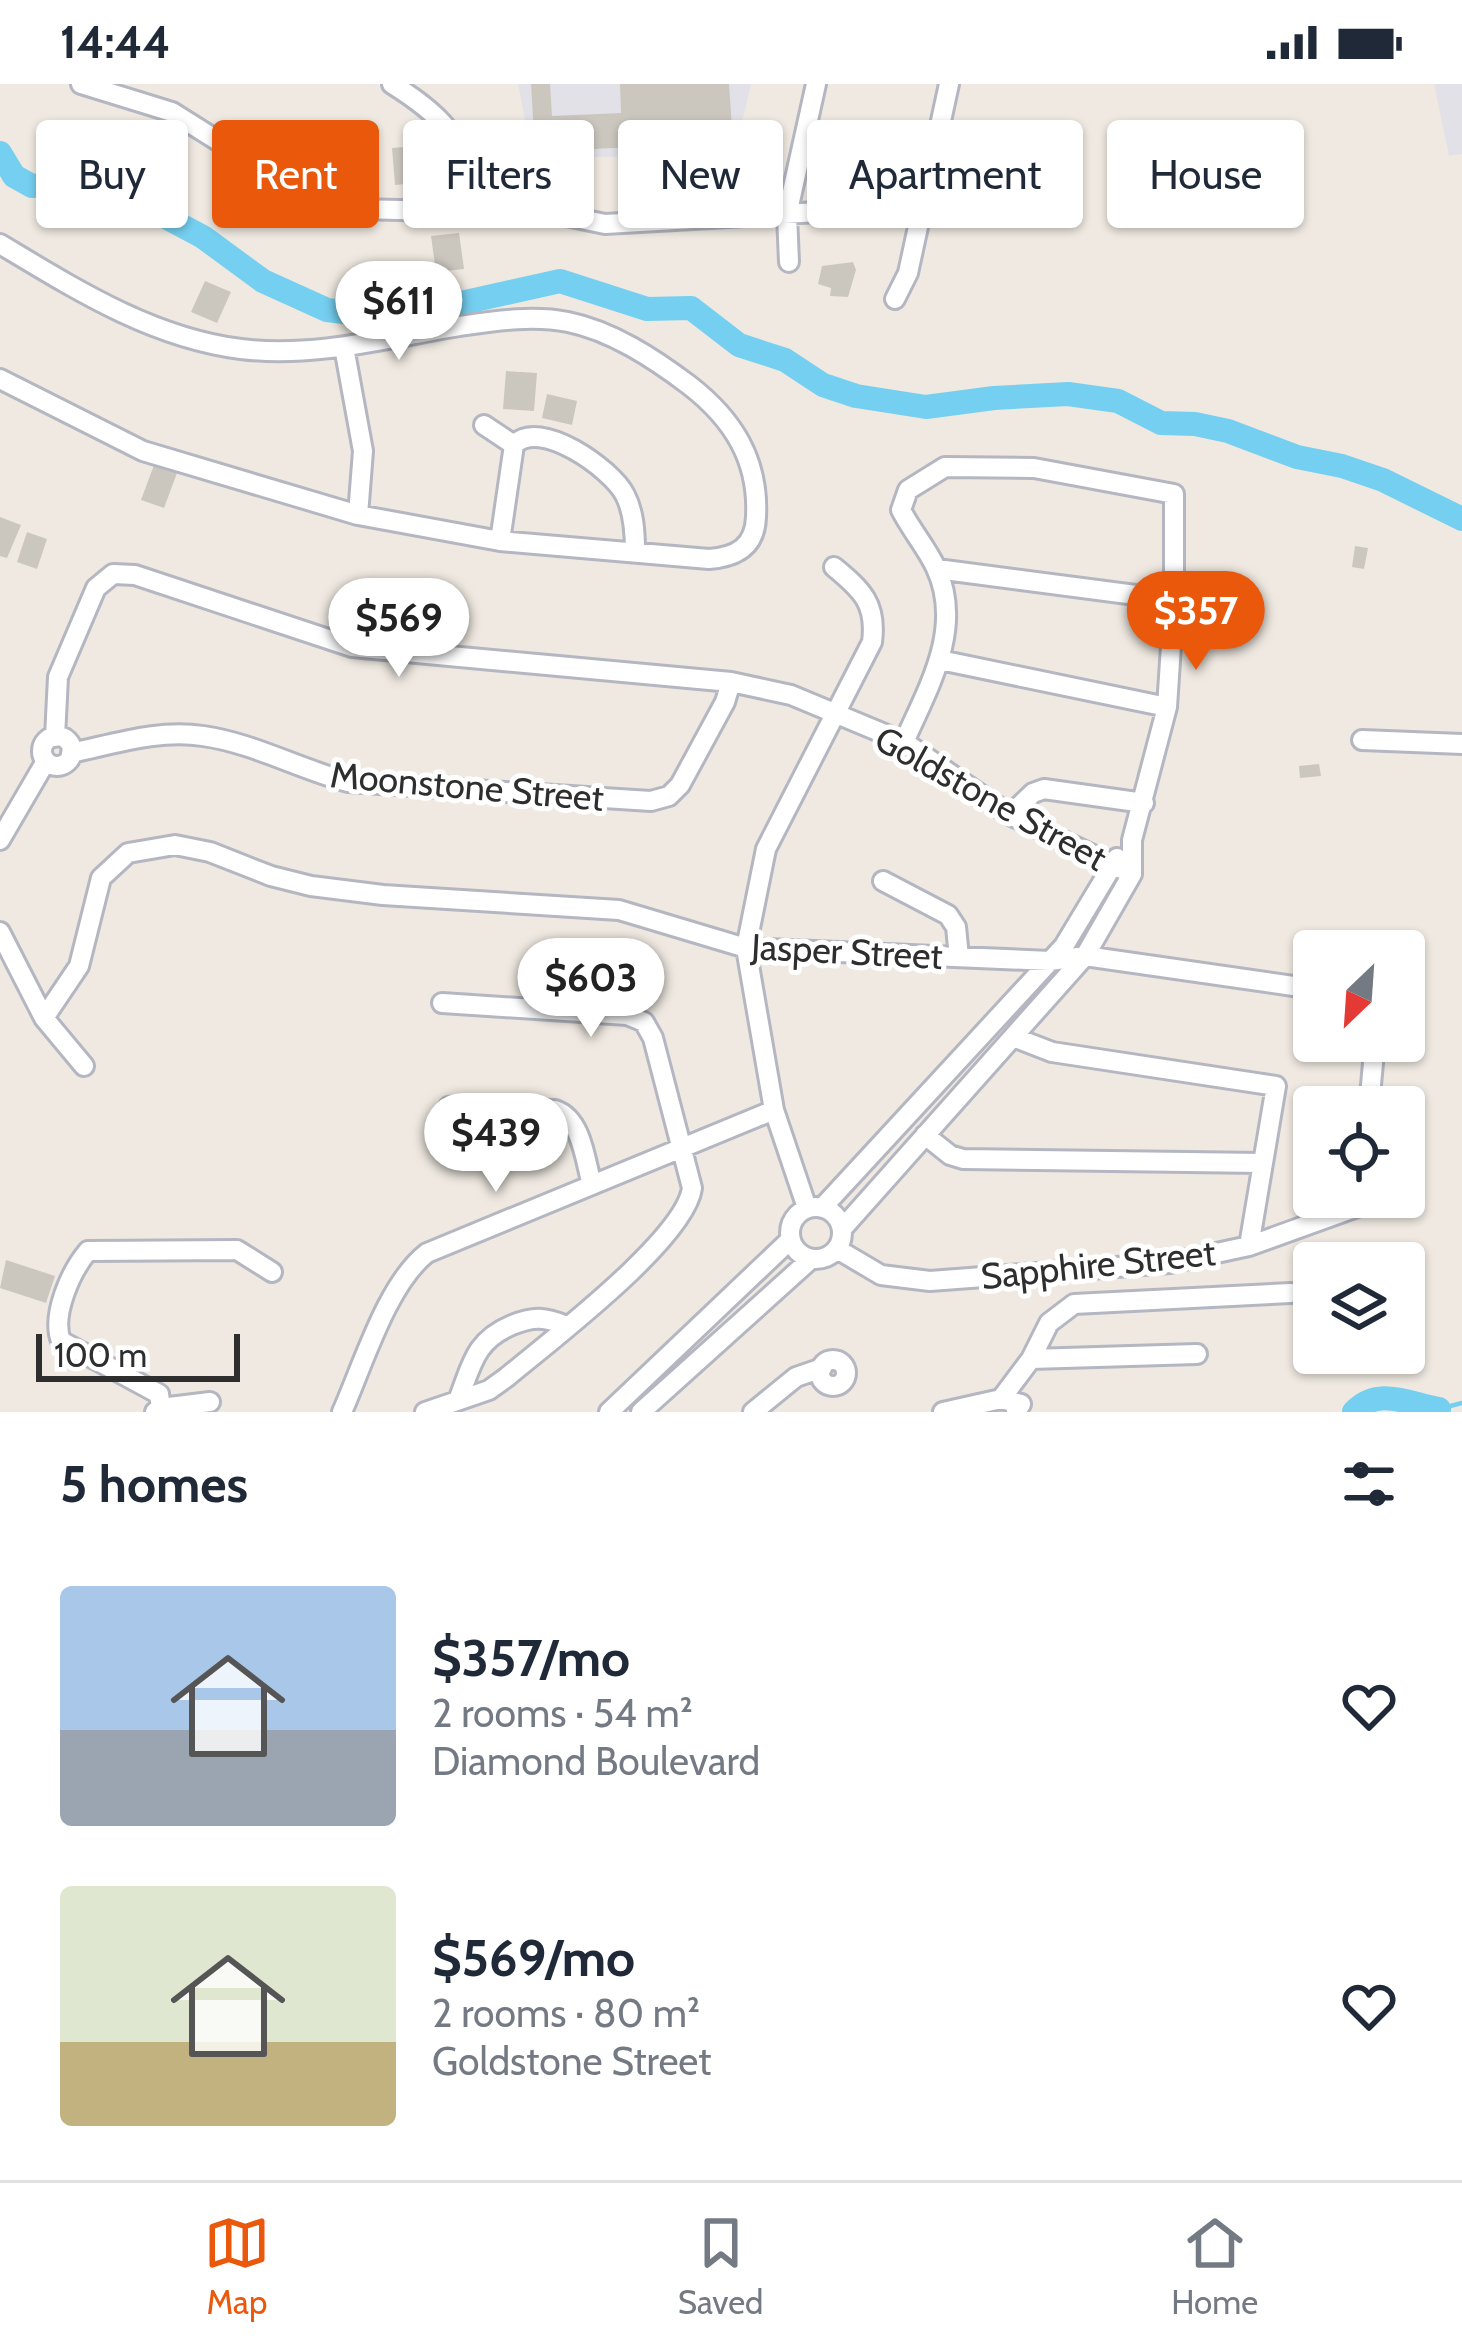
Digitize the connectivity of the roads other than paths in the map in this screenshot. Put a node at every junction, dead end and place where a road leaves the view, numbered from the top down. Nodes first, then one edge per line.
1 (81, 84) edge
2 (392, 84) edge
3 (816, 84) edge
4 (949, 84) edge
5 (440, 120) edge
6 (942, 120) edge
7 (403, 210) edge
8 (807, 214) edge
9 (787, 215) junction
10 (594, 222) edge
11 (919, 228) edge
12 (0, 244) edge
13 (789, 262) dead end
14 (896, 299) dead end
15 (344, 346) junction
16 (0, 379) edge
17 (484, 425) dead end
18 (514, 445) junction
19 (358, 515) junction
20 (500, 541) junction
21 (635, 552) junction
22 (834, 567) dead end
23 (937, 568) junction
24 (1174, 600) junction
25 (940, 661) junction
26 (731, 682) junction
27 (1167, 707) junction
28 (835, 716) junction
29 (55, 737) junction
30 (1362, 740) dead end
31 (904, 742) junction
32 (1462, 744) edge
33 (71, 753) junction
34 (46, 761) junction
35 (1144, 803) junction
36 (1010, 815) junction
37 (0, 840) edge
38 (1132, 840) junction
39 (1111, 866) junction
40 (1132, 874) junction
41 (884, 881) dead end
42 (0, 932) edge
43 (746, 949) junction
44 (1085, 956) junction
45 (959, 957) junction
46 (1050, 961) junction
47 (1293, 986) edge
48 (442, 1003) dead end
49 (44, 1018) junction
50 (1013, 1037) junction
51 (84, 1066) dead end
52 (449, 1106) dead end
53 (774, 1110) junction
54 (925, 1135) junction
55 (682, 1148) junction
56 (1263, 1163) junction
57 (592, 1185) junction
58 (815, 1208) junction
59 (1320, 1218) edge
60 (842, 1228) junction
61 (790, 1240) junction
62 (1249, 1246) junction
63 (837, 1250) junction
64 (811, 1259) junction
65 (272, 1272) dead end
66 (1291, 1293) dead end
67 (567, 1326) junction
68 (1197, 1354) dead end
69 (1031, 1359) junction
70 (822, 1368) dead end
71 (458, 1400) junction
72 (210, 1402) dead end
73 (1009, 1406) edge
74 (974, 1408) edge
75 (158, 1410) edge
76 (342, 1412) edge
77 (425, 1412) edge
78 (609, 1412) edge
79 (641, 1412) edge
80 (753, 1412) edge
81 (943, 1412) edge

1 - 7 street
2 - 5 street
3 - 9 street
4 - 6 street
8 - 9 street
9 - 10 street
9 - 13 street
11 - 14 street
12 - 15 street
15 - 19 street
15 - 21 street
16 - 19 street
17 - 18 street
18 - 20 street
18 - 21 street
19 - 20 street
20 - 21 street
22 - 28 street
23 - 24 street
23 - 24 street
23 - 25 street
24 - 27 street
25 - 27 street
25 - 31 street
26 - 28 street, Goldstone Street
26 - 29 street, Goldstone Street
26 - 33 street, Moonstone Street
27 - 35 street
28 - 31 street, Goldstone Street
28 - 43 street
29 - 33 street
29 - 34 street
30 - 32 street
31 - 36 street, Goldstone Street
33 - 34 street
34 - 37 street
35 - 36 street
35 - 38 street
36 - 39 street, Goldstone Street
38 - 39 street
38 - 40 street
39 - 40 street, Goldstone Street
39 - 46 street
40 - 44 street
41 - 45 street
42 - 49 street
43 - 45 street, Jasper Street
43 - 49 street, Jasper Street
43 - 53 street
44 - 46 street, Jasper Street
44 - 47 street, Jasper Street
44 - 50 street
45 - 46 street, Jasper Street
46 - 58 street
48 - 55 street
49 - 51 street
50 - 54 street
50 - 56 street
52 - 57 street
53 - 55 street
53 - 58 street
54 - 56 street
54 - 60 street
55 - 57 street
55 - 67 street
56 - 62 street
57 - 76 street
58 - 60 street
58 - 61 street
59 - 62 street, Sapphire Street
60 - 63 street
61 - 64 street
61 - 78 street
62 - 63 street, Sapphire Street
63 - 64 street
64 - 79 street
65 - 75 street
66 - 69 street
67 - 71 street
67 - 71 street
68 - 69 street
69 - 73 street
70 - 80 street
71 - 77 street
72 - 75 street
73 - 74 street
74 - 81 street

